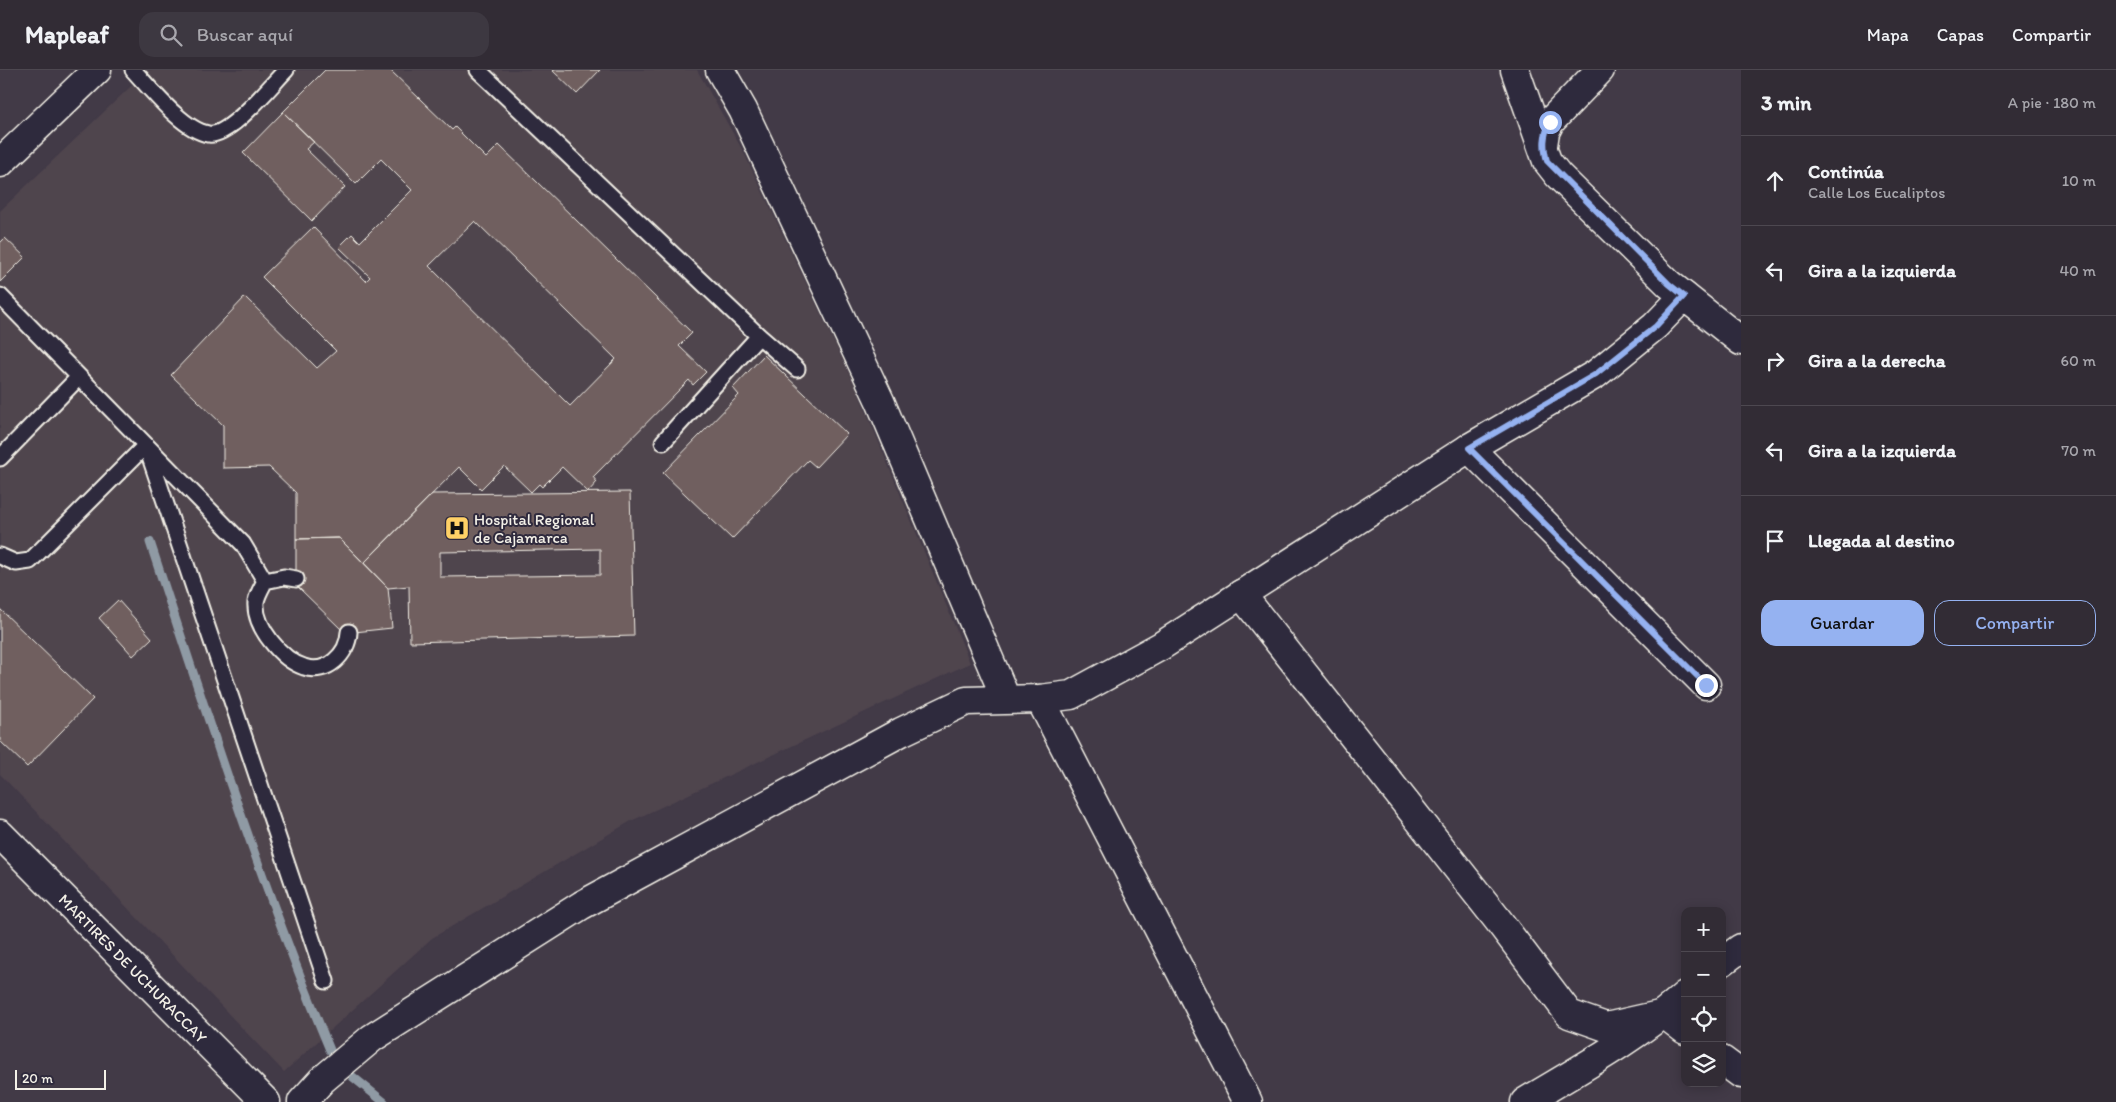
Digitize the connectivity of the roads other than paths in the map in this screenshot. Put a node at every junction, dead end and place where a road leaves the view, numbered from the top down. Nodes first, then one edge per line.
1 (97, 70) edge
2 (133, 70) edge
3 (286, 70) edge
4 (478, 70) edge
5 (720, 70) edge
6 (1515, 70) edge
7 (1600, 70) edge
8 (1543, 145) junction
9 (0, 163) edge
10 (1684, 296) junction
11 (2, 304) edge
12 (759, 336) junction
13 (1741, 341) edge
14 (797, 369) dead end
15 (79, 377) junction
16 (663, 442) dead end
17 (146, 445) junction
18 (1469, 448) junction
19 (0, 458) edge
20 (0, 556) edge
21 (296, 579) dead end
22 (265, 580) junction
23 (1241, 594) junction
24 (349, 632) dead end
25 (1706, 685) dead end
26 (1006, 698) junction
27 (1040, 699) junction
28 (0, 834) edge
29 (1741, 948) edge
30 (1726, 959) edge
31 (326, 981) dead end
32 (1682, 997) edge
33 (1664, 1014) junction
34 (1681, 1027) edge
35 (1726, 1063) edge
36 (1741, 1074) edge
37 (266, 1102) edge
38 (302, 1102) edge
39 (1248, 1102) edge
40 (1525, 1102) edge

1 - 9 street
2 - 3 lane
4 - 12 lane
5 - 26 street
6 - 8 street
7 - 8 street
8 - 10 street
10 - 13 street
10 - 18 street
11 - 15 lane
12 - 14 lane
12 - 16 lane
15 - 17 lane
15 - 19 lane
17 - 20 lane
17 - 22 lane
17 - 31 lane
18 - 23 street
18 - 25 street
21 - 22 lane
22 - 24 lane
23 - 27 street
23 - 33 street
26 - 27 street
26 - 38 street
27 - 39 street
28 - 37 street, MARTIRES DE UCHURACCAY
29 - 30 street
32 - 33 street
33 - 34 street
33 - 40 street
35 - 36 street

